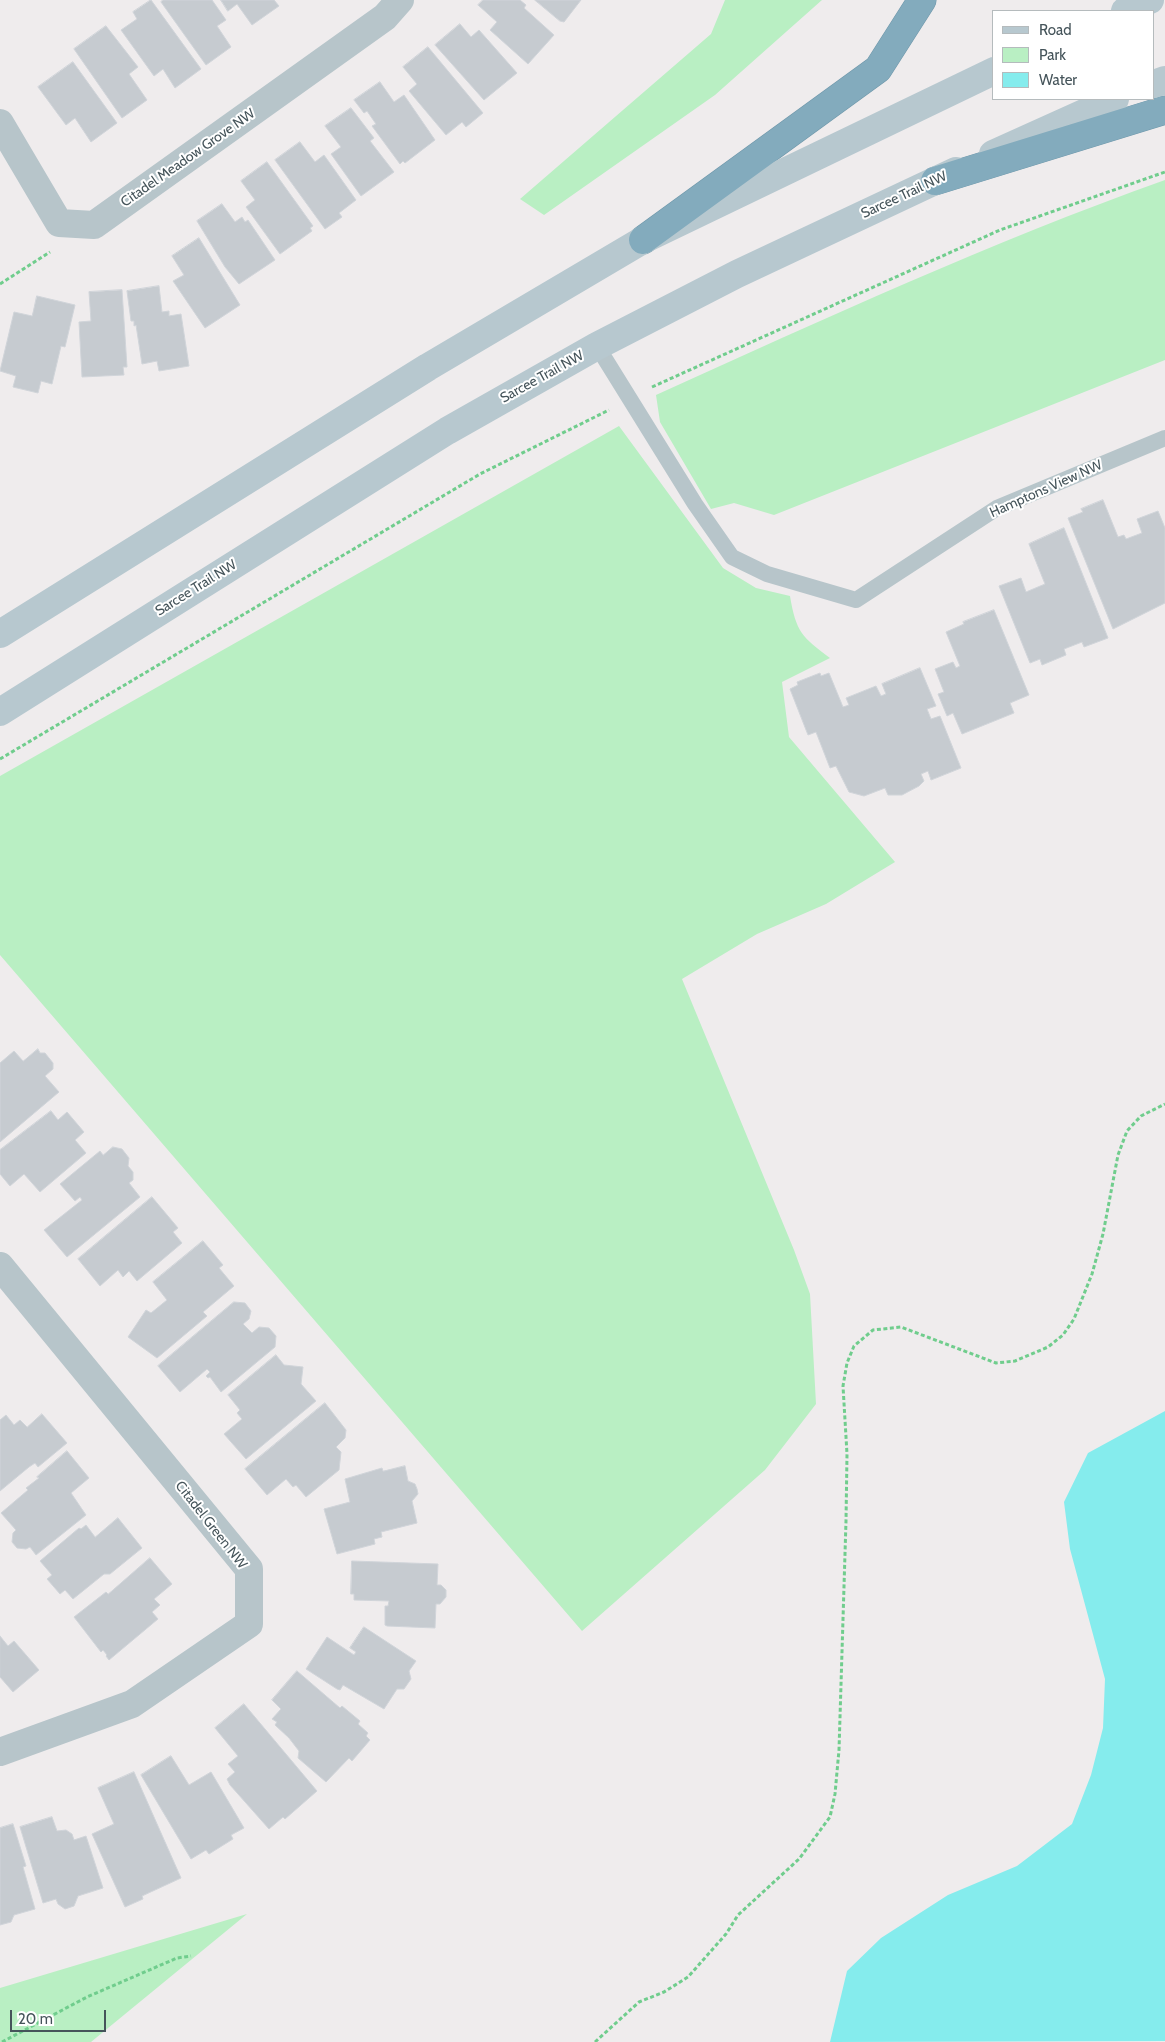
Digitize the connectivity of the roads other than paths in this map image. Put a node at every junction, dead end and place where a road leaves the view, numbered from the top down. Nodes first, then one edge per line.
1 (400, 0) edge
2 (922, 0) edge
3 (1150, 0) edge
4 (1127, 10) edge
5 (992, 72) edge
6 (1112, 100) edge
7 (1165, 110) edge
8 (0, 123) edge
9 (935, 181) junction
10 (643, 240) junction
11 (597, 346) junction
12 (1165, 438) edge
13 (0, 634) edge
14 (0, 712) edge
15 (0, 1266) edge
16 (0, 1752) edge

1 - 8 street, Citadel Meadow Grove NW
2 - 10 highway
3 - 4 main road
5 - 10 main road
6 - 9 main road, Sarcee Trail NW
7 - 9 highway
9 - 11 main road, Sarcee Trail NW
10 - 13 main road
11 - 12 lane, Hamptons View NW
11 - 14 main road, Sarcee Trail NW
15 - 16 street, Citadel Green NW

